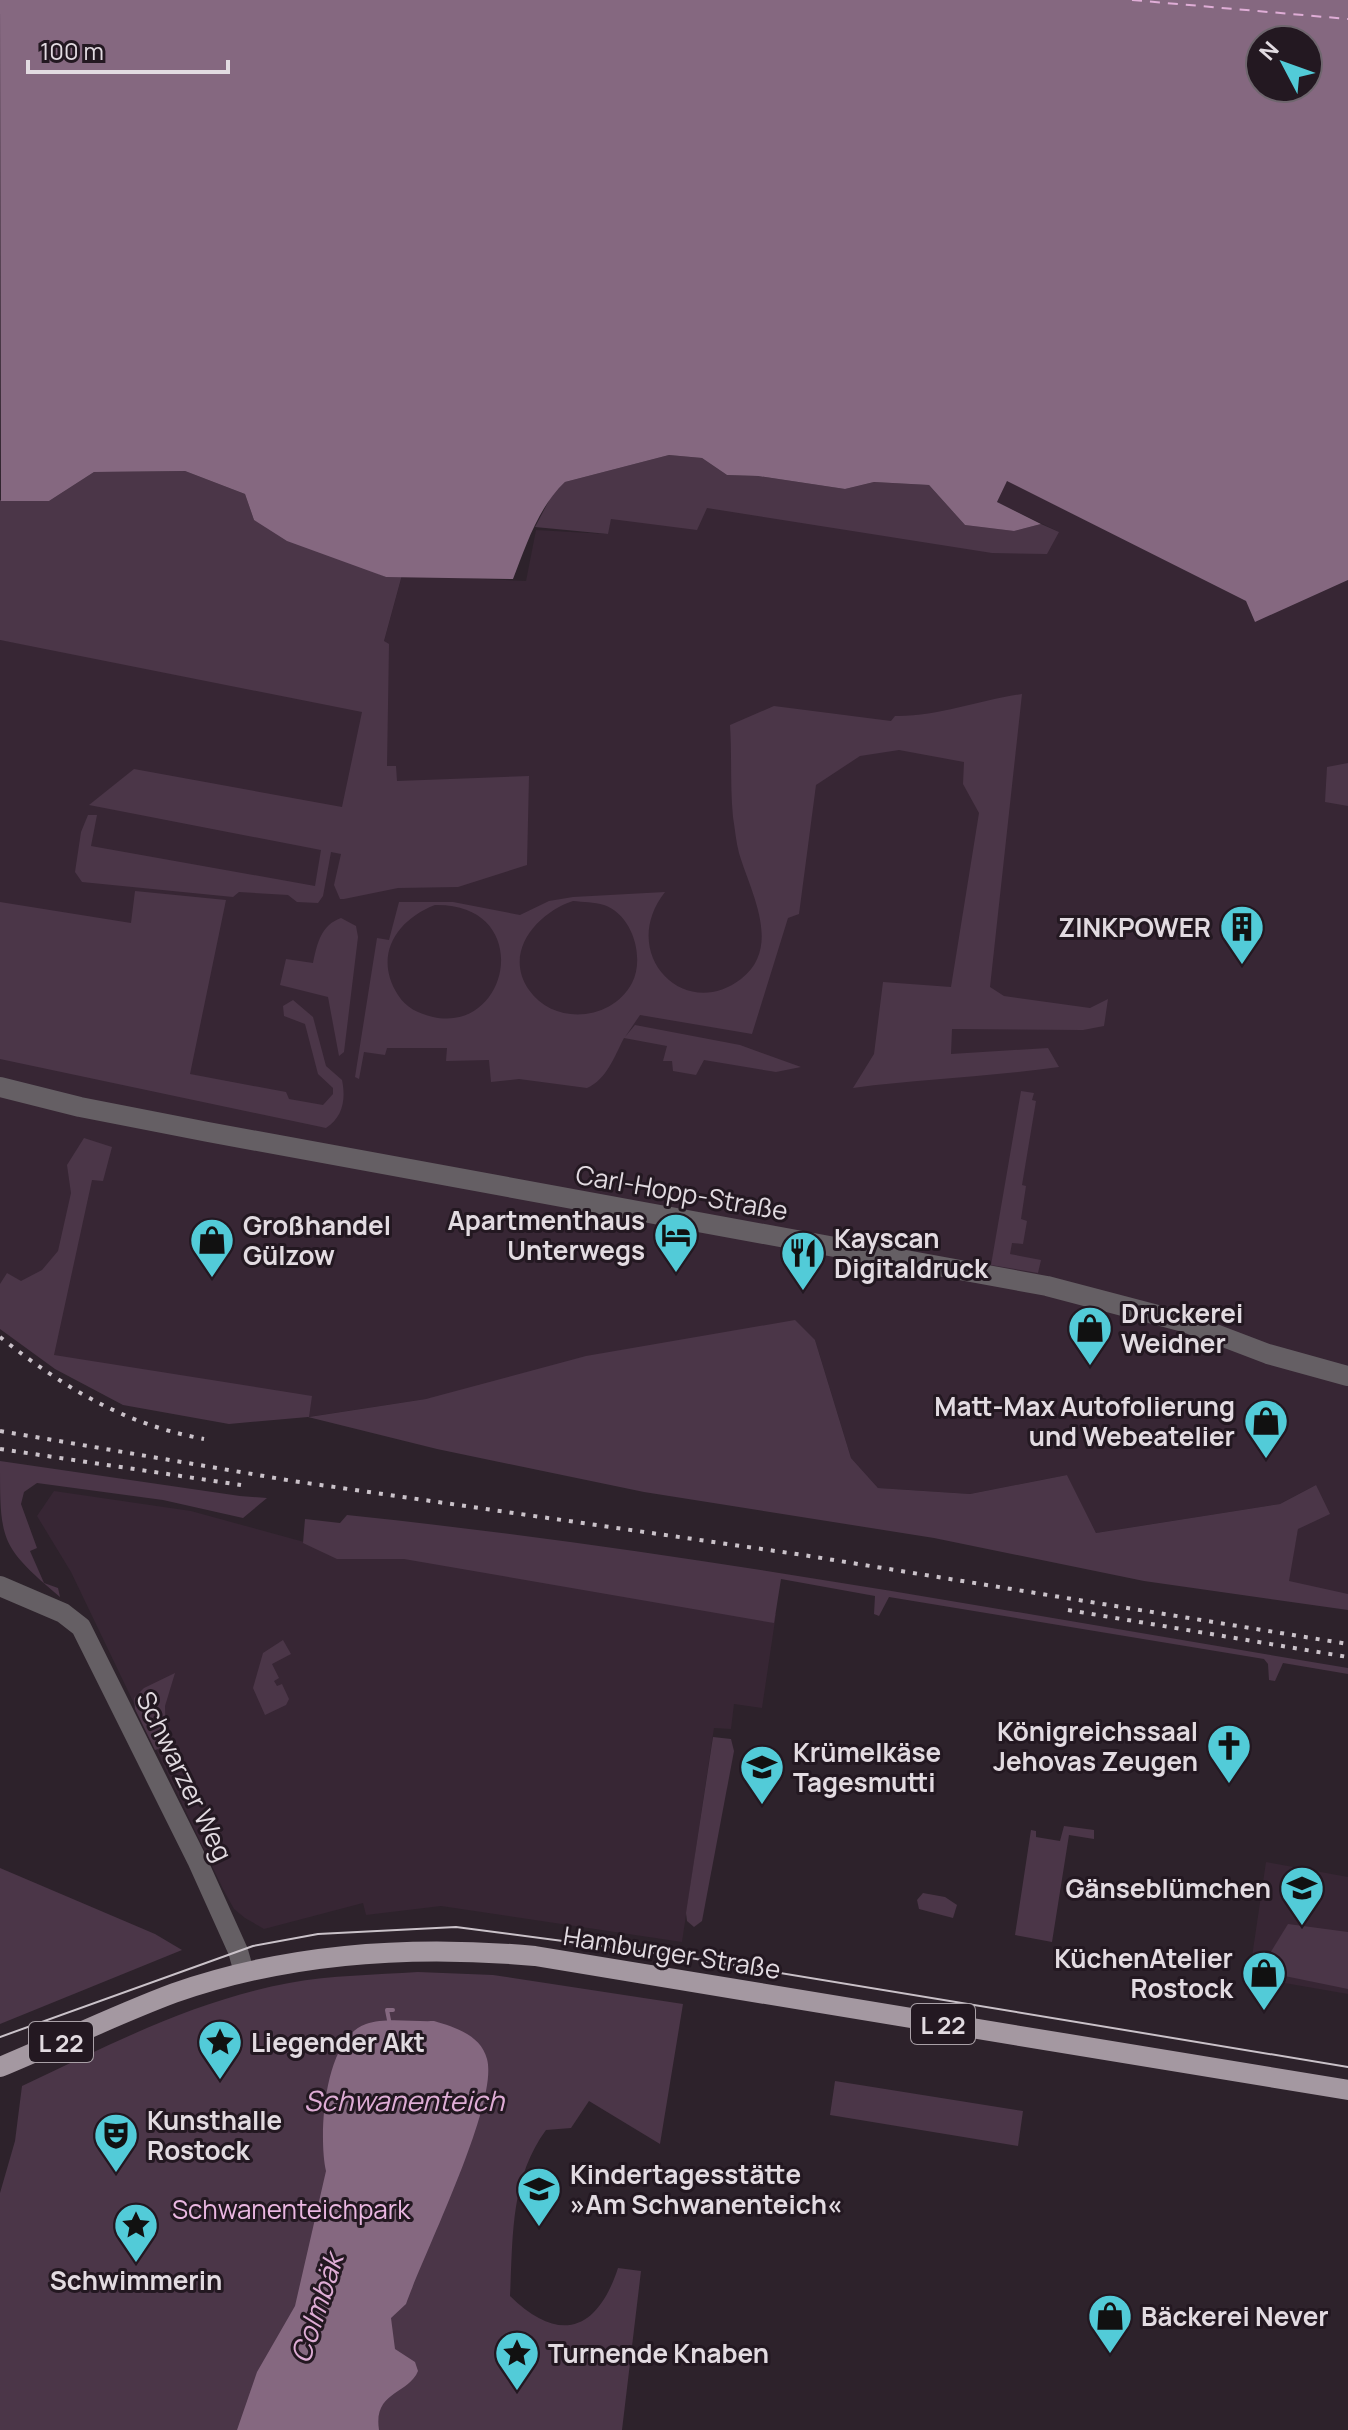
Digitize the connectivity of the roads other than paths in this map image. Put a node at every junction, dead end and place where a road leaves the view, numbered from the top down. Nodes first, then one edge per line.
1 (0, 1087) edge
2 (1348, 1376) edge
3 (0, 1586) edge
4 (244, 1972) junction
5 (0, 2067) edge
6 (1348, 2090) edge

1 - 2 street, Carl-Hopp-Straße
3 - 4 street, Schwarzer Weg
4 - 5 main road, Hamburger Straße / L 22
4 - 6 main road, Hamburger Straße / L 22

